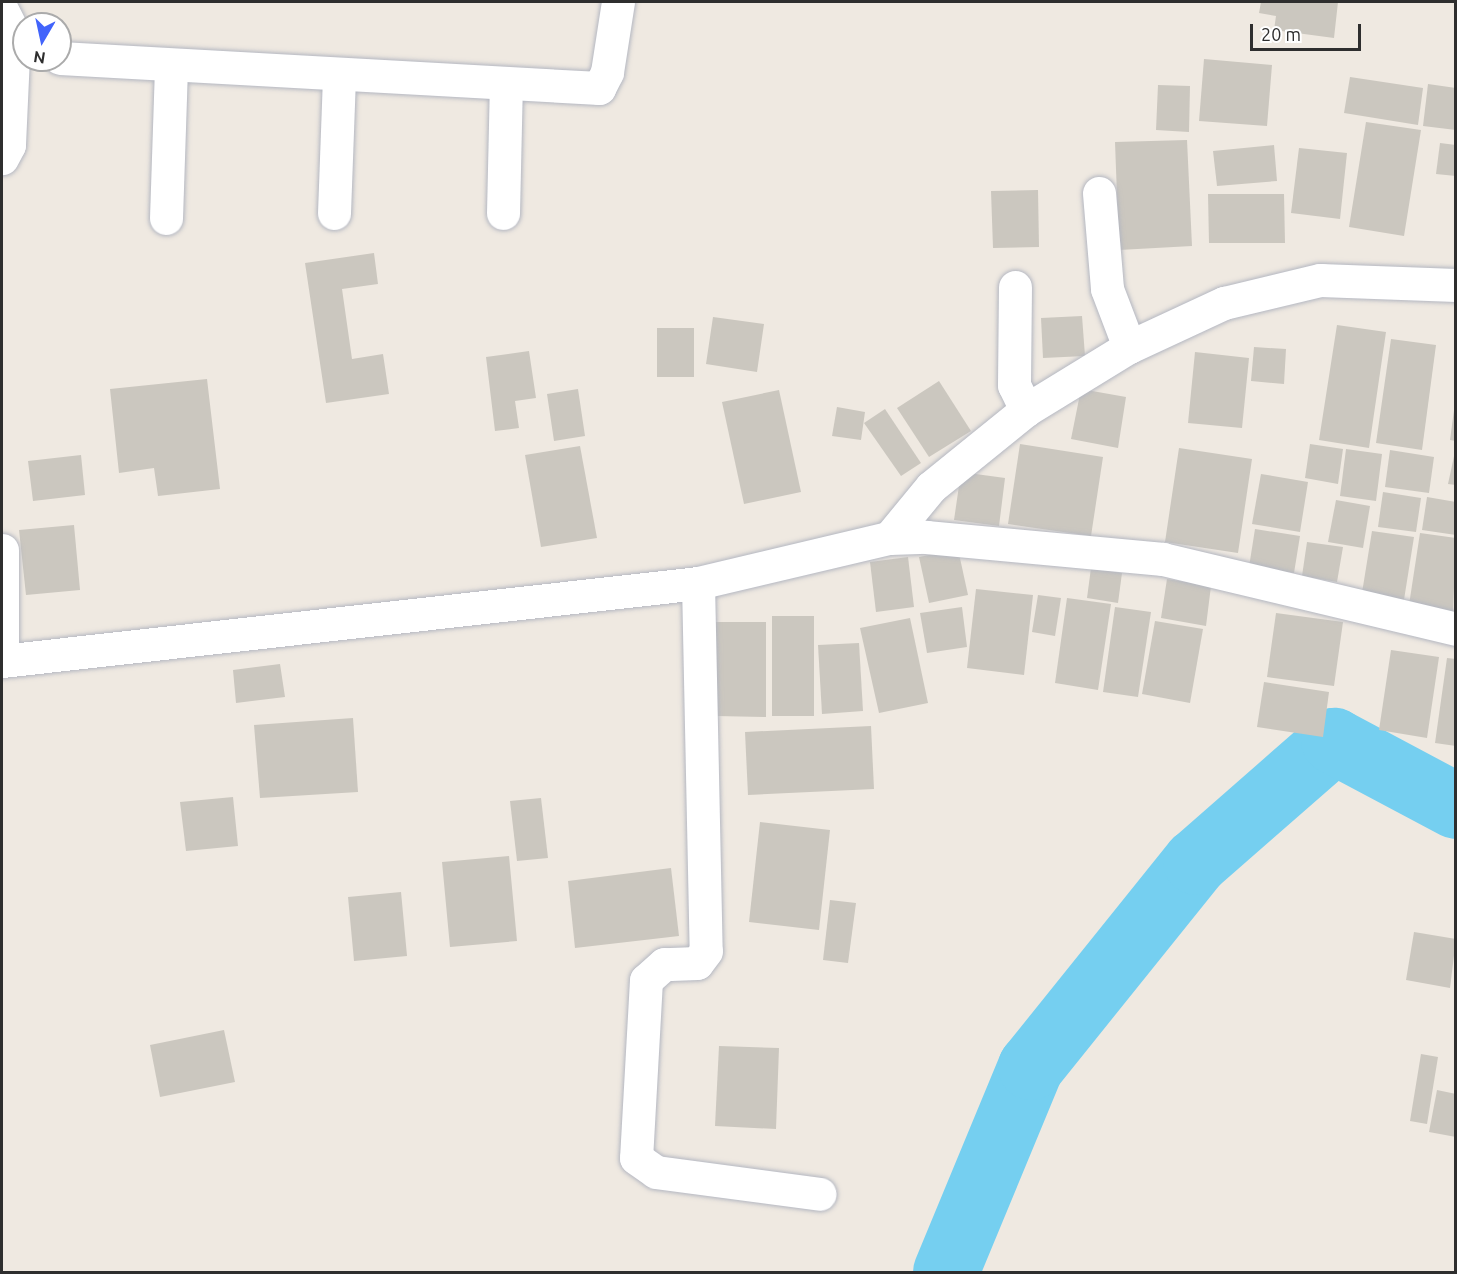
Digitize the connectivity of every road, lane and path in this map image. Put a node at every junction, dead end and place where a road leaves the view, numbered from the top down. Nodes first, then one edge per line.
1 (618, 2) edge
2 (2, 10) edge
3 (12, 30) edge
4 (72, 59) edge
5 (171, 65) junction
6 (17, 72) edge
7 (339, 74) junction
8 (506, 84) junction
9 (2, 158) edge
10 (1100, 193) dead end
11 (334, 213) dead end
12 (503, 213) dead end
13 (166, 218) dead end
14 (1455, 285) edge
15 (1016, 286) dead end
16 (1129, 347) junction
17 (1026, 410) junction
18 (889, 538) junction
19 (2, 550) edge
20 (698, 584) junction
21 (1455, 629) edge
22 (2, 661) edge
23 (820, 1194) dead end

1 - 8 street
2 - 3 street
4 - 5 street
5 - 7 street
5 - 13 street
6 - 9 street
7 - 8 street
7 - 11 street
8 - 12 street
10 - 16 street
14 - 16 street
15 - 17 street
16 - 17 street
17 - 18 street
18 - 20 street
18 - 21 street
19 - 22 street
20 - 22 street
20 - 23 street

